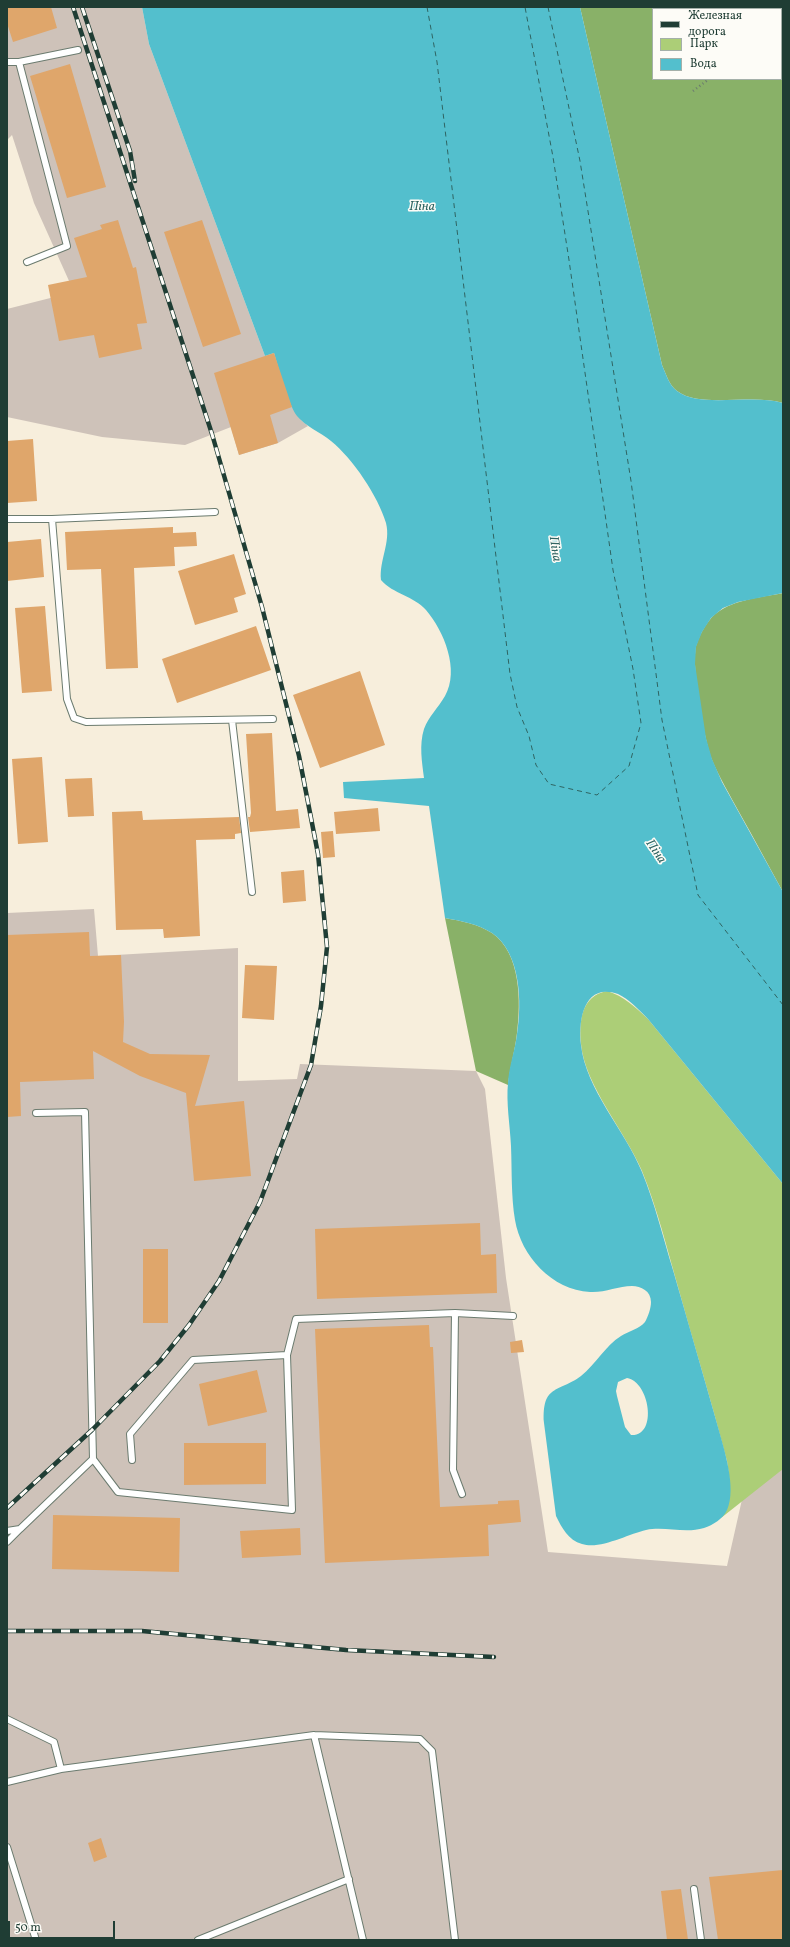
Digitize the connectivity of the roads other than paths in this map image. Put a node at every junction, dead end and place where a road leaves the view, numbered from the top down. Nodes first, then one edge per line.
1 (78, 50) dead end
2 (7, 62) edge
3 (19, 62) junction
4 (27, 262) dead end
5 (215, 512) dead end
6 (7, 519) edge
7 (52, 519) junction
8 (232, 720) junction
9 (273, 720) dead end
10 (252, 892) dead end
11 (36, 1112) dead end
12 (455, 1313) junction
13 (513, 1316) dead end
14 (286, 1355) junction
15 (92, 1459) junction
16 (132, 1460) dead end
17 (462, 1494) dead end
18 (20, 1529) junction
19 (7, 1531) edge
20 (7, 1542) edge
21 (7, 1719) edge
22 (314, 1735) junction
23 (61, 1769) junction
24 (7, 1782) edge
25 (7, 1847) edge
26 (349, 1879) junction
27 (694, 1889) dead end
28 (36, 1940) edge
29 (198, 1940) edge
30 (363, 1940) edge
31 (455, 1940) edge
32 (701, 1940) edge

1 - 3 lane
2 - 3 lane
3 - 4 lane
5 - 7 lane
6 - 7 lane
7 - 8 lane
8 - 9 lane
8 - 10 lane
11 - 15 lane
12 - 13 lane
12 - 14 lane
12 - 17 lane
14 - 15 lane
14 - 16 lane
15 - 18 lane
18 - 19 lane
18 - 20 lane
21 - 23 lane
22 - 23 lane
22 - 26 lane
22 - 31 lane
23 - 24 lane
25 - 28 lane
26 - 29 lane
26 - 30 lane
27 - 32 lane

